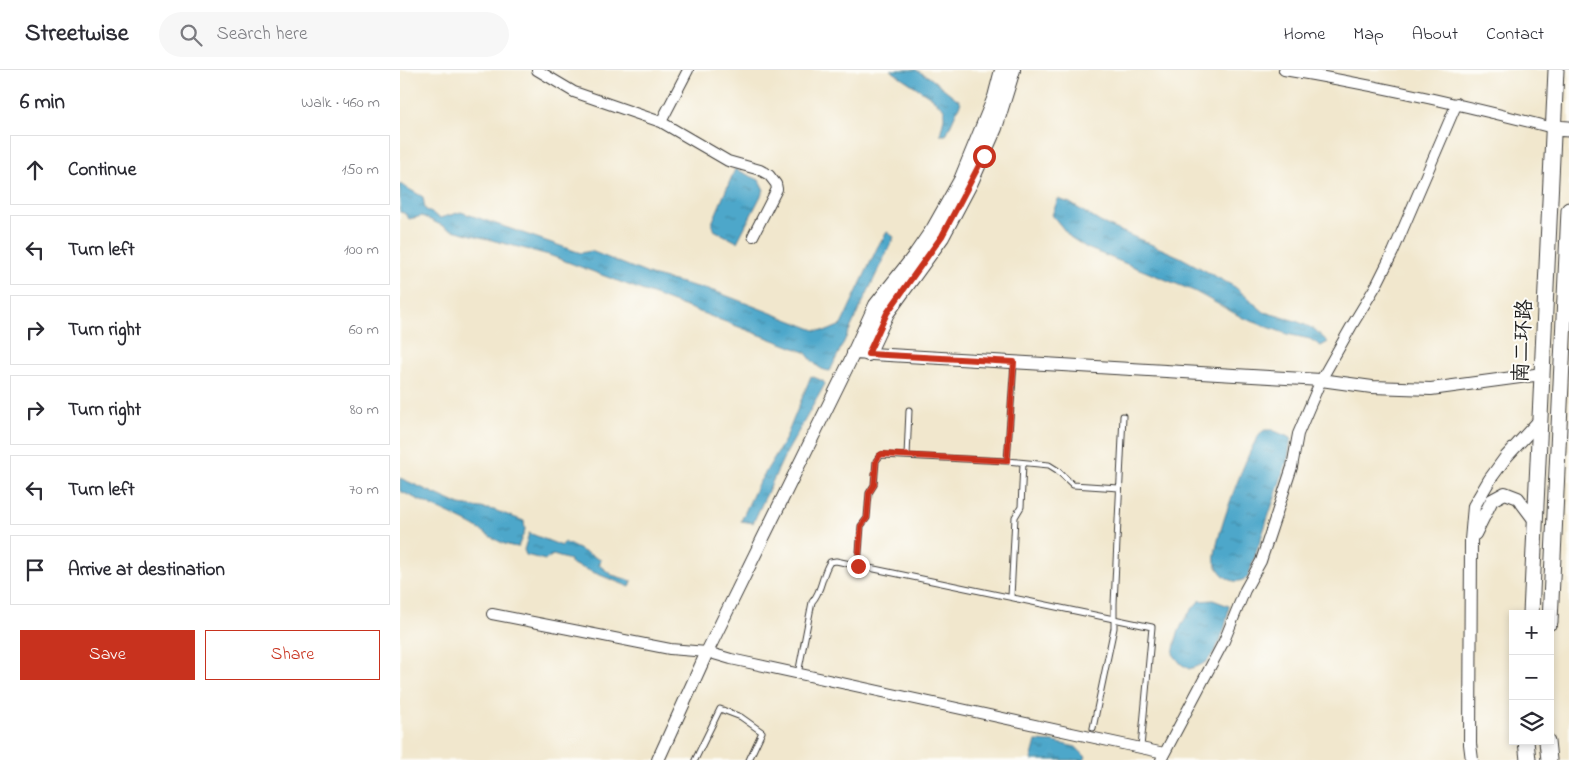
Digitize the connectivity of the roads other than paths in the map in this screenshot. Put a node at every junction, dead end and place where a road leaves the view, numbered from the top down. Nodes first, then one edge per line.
1 (537, 70) edge
2 (688, 70) edge
3 (1002, 70) edge
4 (1013, 70) edge
5 (1284, 70) edge
6 (1556, 70) edge
7 (1457, 104) junction
8 (661, 122) junction
9 (1553, 128) junction
10 (1569, 129) edge
11 (1569, 210) edge
12 (753, 236) dead end
13 (861, 353) junction
14 (1014, 362) junction
15 (1542, 374) junction
16 (1321, 380) junction
17 (1565, 381) edge
18 (909, 410) dead end
19 (1123, 416) dead end
20 (1540, 420) junction
21 (907, 456) junction
22 (1007, 461) junction
23 (1023, 463) junction
24 (1119, 488) junction
25 (1536, 522) junction
26 (1472, 540) junction
27 (858, 566) junction
28 (1011, 597) junction
29 (1531, 610) edge
30 (1551, 610) edge
31 (492, 614) dead end
32 (1114, 619) junction
33 (707, 652) junction
34 (798, 674) junction
35 (1093, 728) dead end
36 (1526, 745) edge
37 (1548, 745) edge
38 (1141, 747) junction
39 (1162, 756) edge
40 (658, 760) edge
41 (695, 760) edge
42 (749, 760) edge
43 (1472, 760) edge
44 (1528, 760) edge
45 (1549, 760) edge

1 - 8 street
2 - 8 street
3 - 13 main road
4 - 13 main road
5 - 7 street
6 - 9 main road, 南二环路
7 - 9 street
7 - 16 street
8 - 12 street
9 - 10 main road
9 - 15 main road, 南二环路
11 - 17 main road, 南二环路
13 - 14 street
13 - 33 street
14 - 16 street
14 - 22 lane
15 - 16 street
15 - 20 main road, 南二环路
16 - 39 street
17 - 30 main road, 南二环路
18 - 21 lane
19 - 24 lane
20 - 25 main road, 南二环路
20 - 26 street
21 - 22 lane
21 - 27 lane
22 - 23 lane
23 - 24 lane
23 - 28 lane
24 - 32 lane
25 - 26 street
25 - 29 main road, 南二环路
26 - 43 street
27 - 28 lane
27 - 34 lane
28 - 32 lane
31 - 33 street
32 - 35 lane
32 - 38 lane
33 - 34 street
33 - 40 street
34 - 38 street
36 - 44 main road
37 - 45 main road
38 - 39 street
41 - 42 lane

